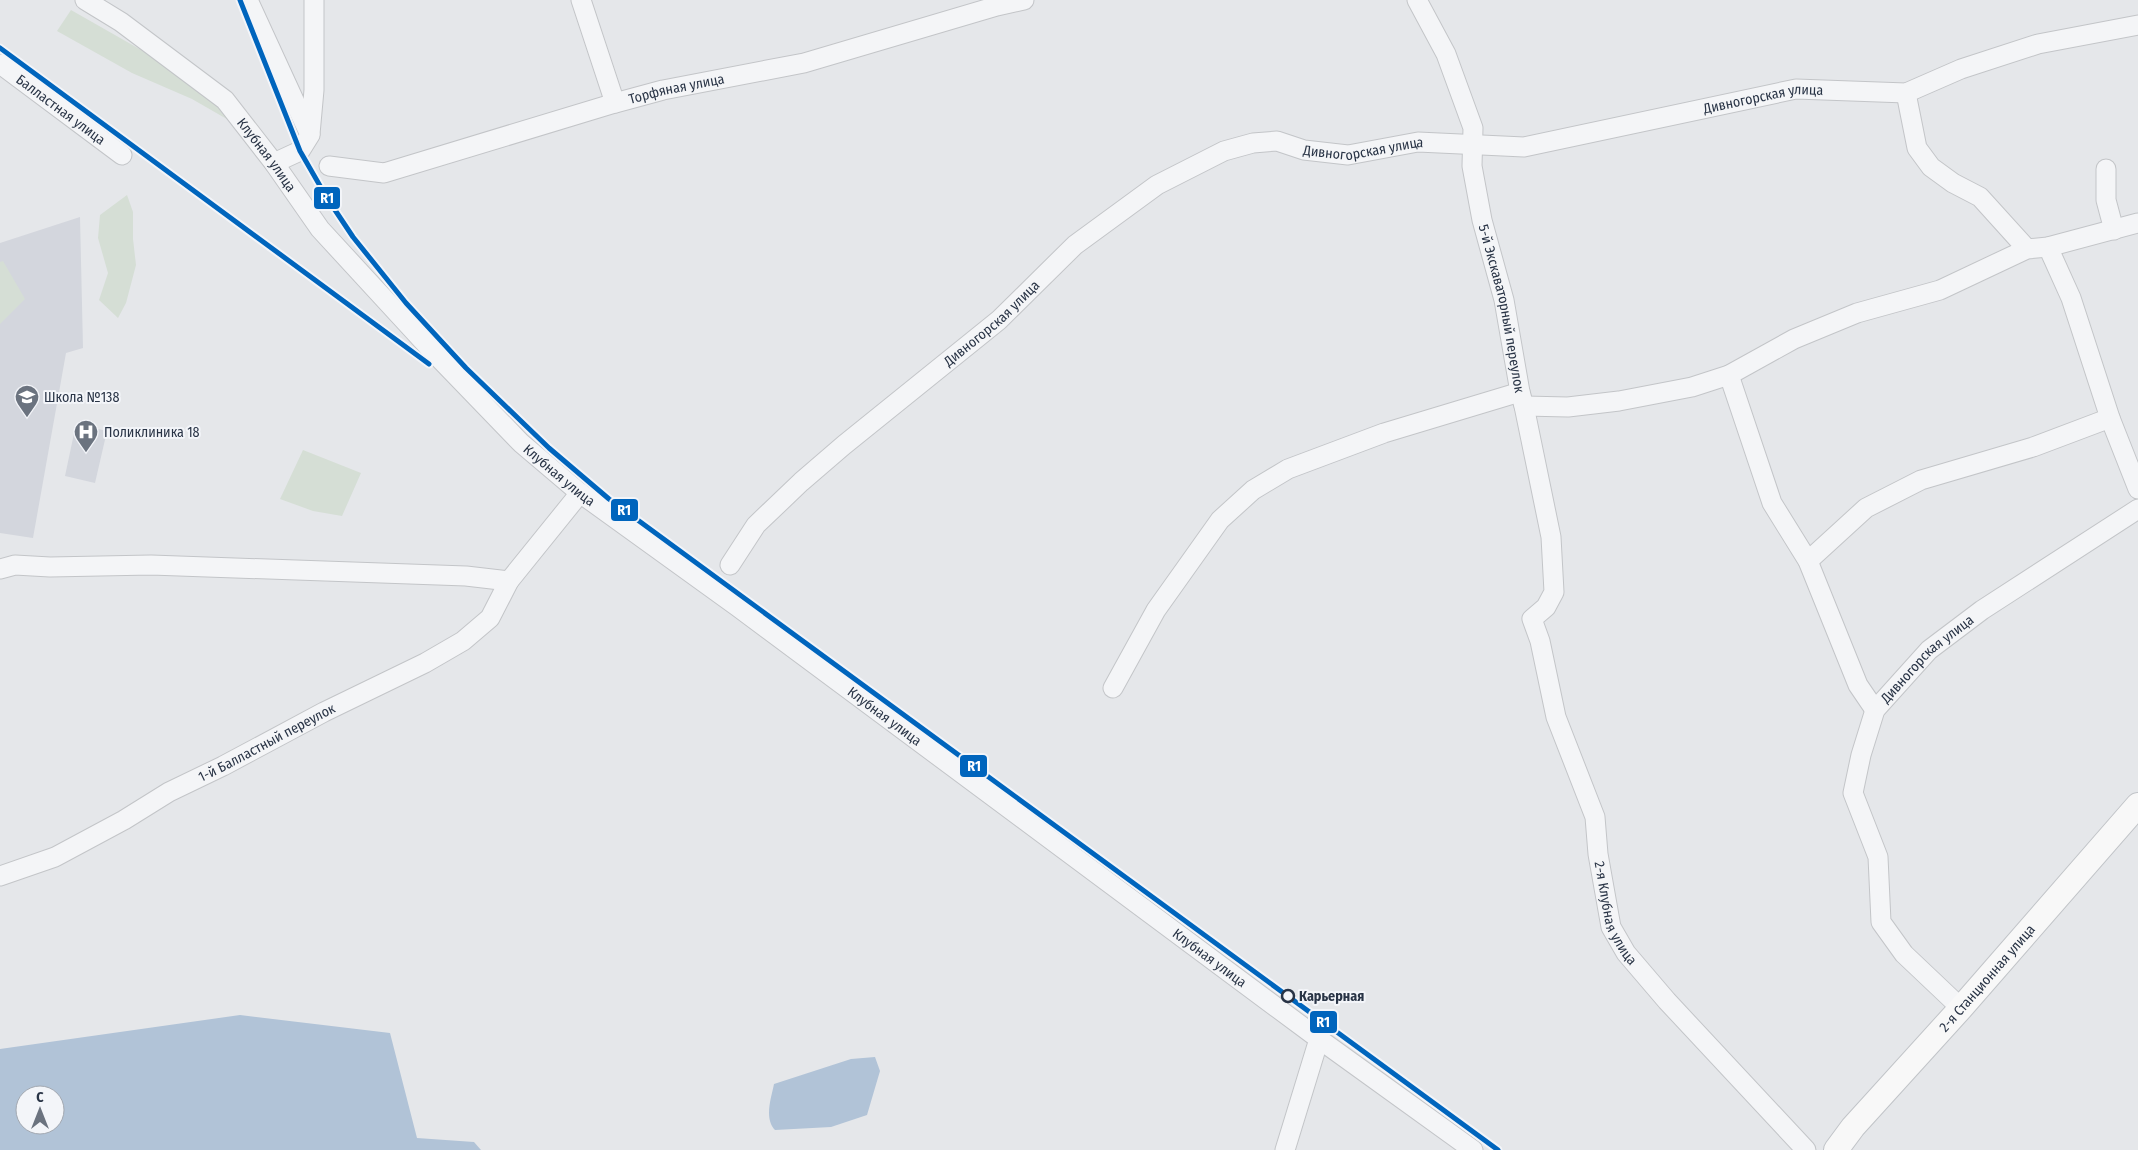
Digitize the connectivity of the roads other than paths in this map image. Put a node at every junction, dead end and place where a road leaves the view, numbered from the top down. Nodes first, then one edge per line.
1 (85, 0) edge
2 (248, 0) edge
3 (314, 0) edge
4 (581, 0) edge
5 (1024, 0) edge
6 (1417, 0) edge
7 (2138, 25) edge
8 (0, 64) edge
9 (1906, 93) junction
10 (615, 103) junction
11 (310, 135) junction
12 (1473, 144) junction
13 (122, 155) dead end
14 (274, 163) junction
15 (329, 166) dead end
16 (2106, 169) dead end
17 (2138, 223) edge
18 (2114, 230) junction
19 (2048, 247) junction
20 (2027, 249) junction
21 (1729, 375) junction
22 (1522, 399) junction
23 (2110, 418) junction
24 (2138, 489) edge
25 (580, 492) junction
26 (2138, 509) edge
27 (1808, 560) junction
28 (730, 565) dead end
29 (0, 570) edge
30 (509, 582) junction
31 (1532, 619) joint
32 (1113, 688) dead end
33 (1875, 710) junction
34 (2138, 805) edge
35 (0, 876) edge
36 (1961, 1008) junction
37 (1319, 1039) junction
38 (1285, 1150) edge
39 (1473, 1150) edge
40 (1806, 1150) edge
41 (1836, 1150) edge

1 - 14 street, Клубная улица
2 - 11 street
3 - 11 street
4 - 10 street
5 - 10 street, Торфяная улица
6 - 12 street, 5-й Экскаваторный переулок
7 - 9 street, Дивногорская улица
8 - 13 street, Балластная улица
9 - 12 street, Дивногорская улица
9 - 20 street
10 - 15 street, Торфяная улица
11 - 14 street
12 - 22 street, 5-й Экскаваторный переулок
12 - 28 street, Дивногорская улица
14 - 25 street, Клубная улица
16 - 18 street
17 - 18 street
18 - 19 street
19 - 20 street
19 - 23 street
20 - 21 street
21 - 22 street
21 - 27 street
22 - 31 street, 5-й Экскаваторный переулок
22 - 32 street
23 - 24 street
23 - 27 street
25 - 30 street, 1-й Балластный переулок
25 - 37 street, Клубная улица
26 - 33 street, Дивногорская улица
27 - 33 street
29 - 30 street
30 - 35 street, 1-й Балластный переулок
31 - 40 street, 2-я Клубная улица
33 - 36 street, Дивногорская улица
34 - 36 main road, 2-я Станционная улица
36 - 41 main road, 2-я Станционная улица
37 - 38 street
37 - 39 street, Клубная улица

